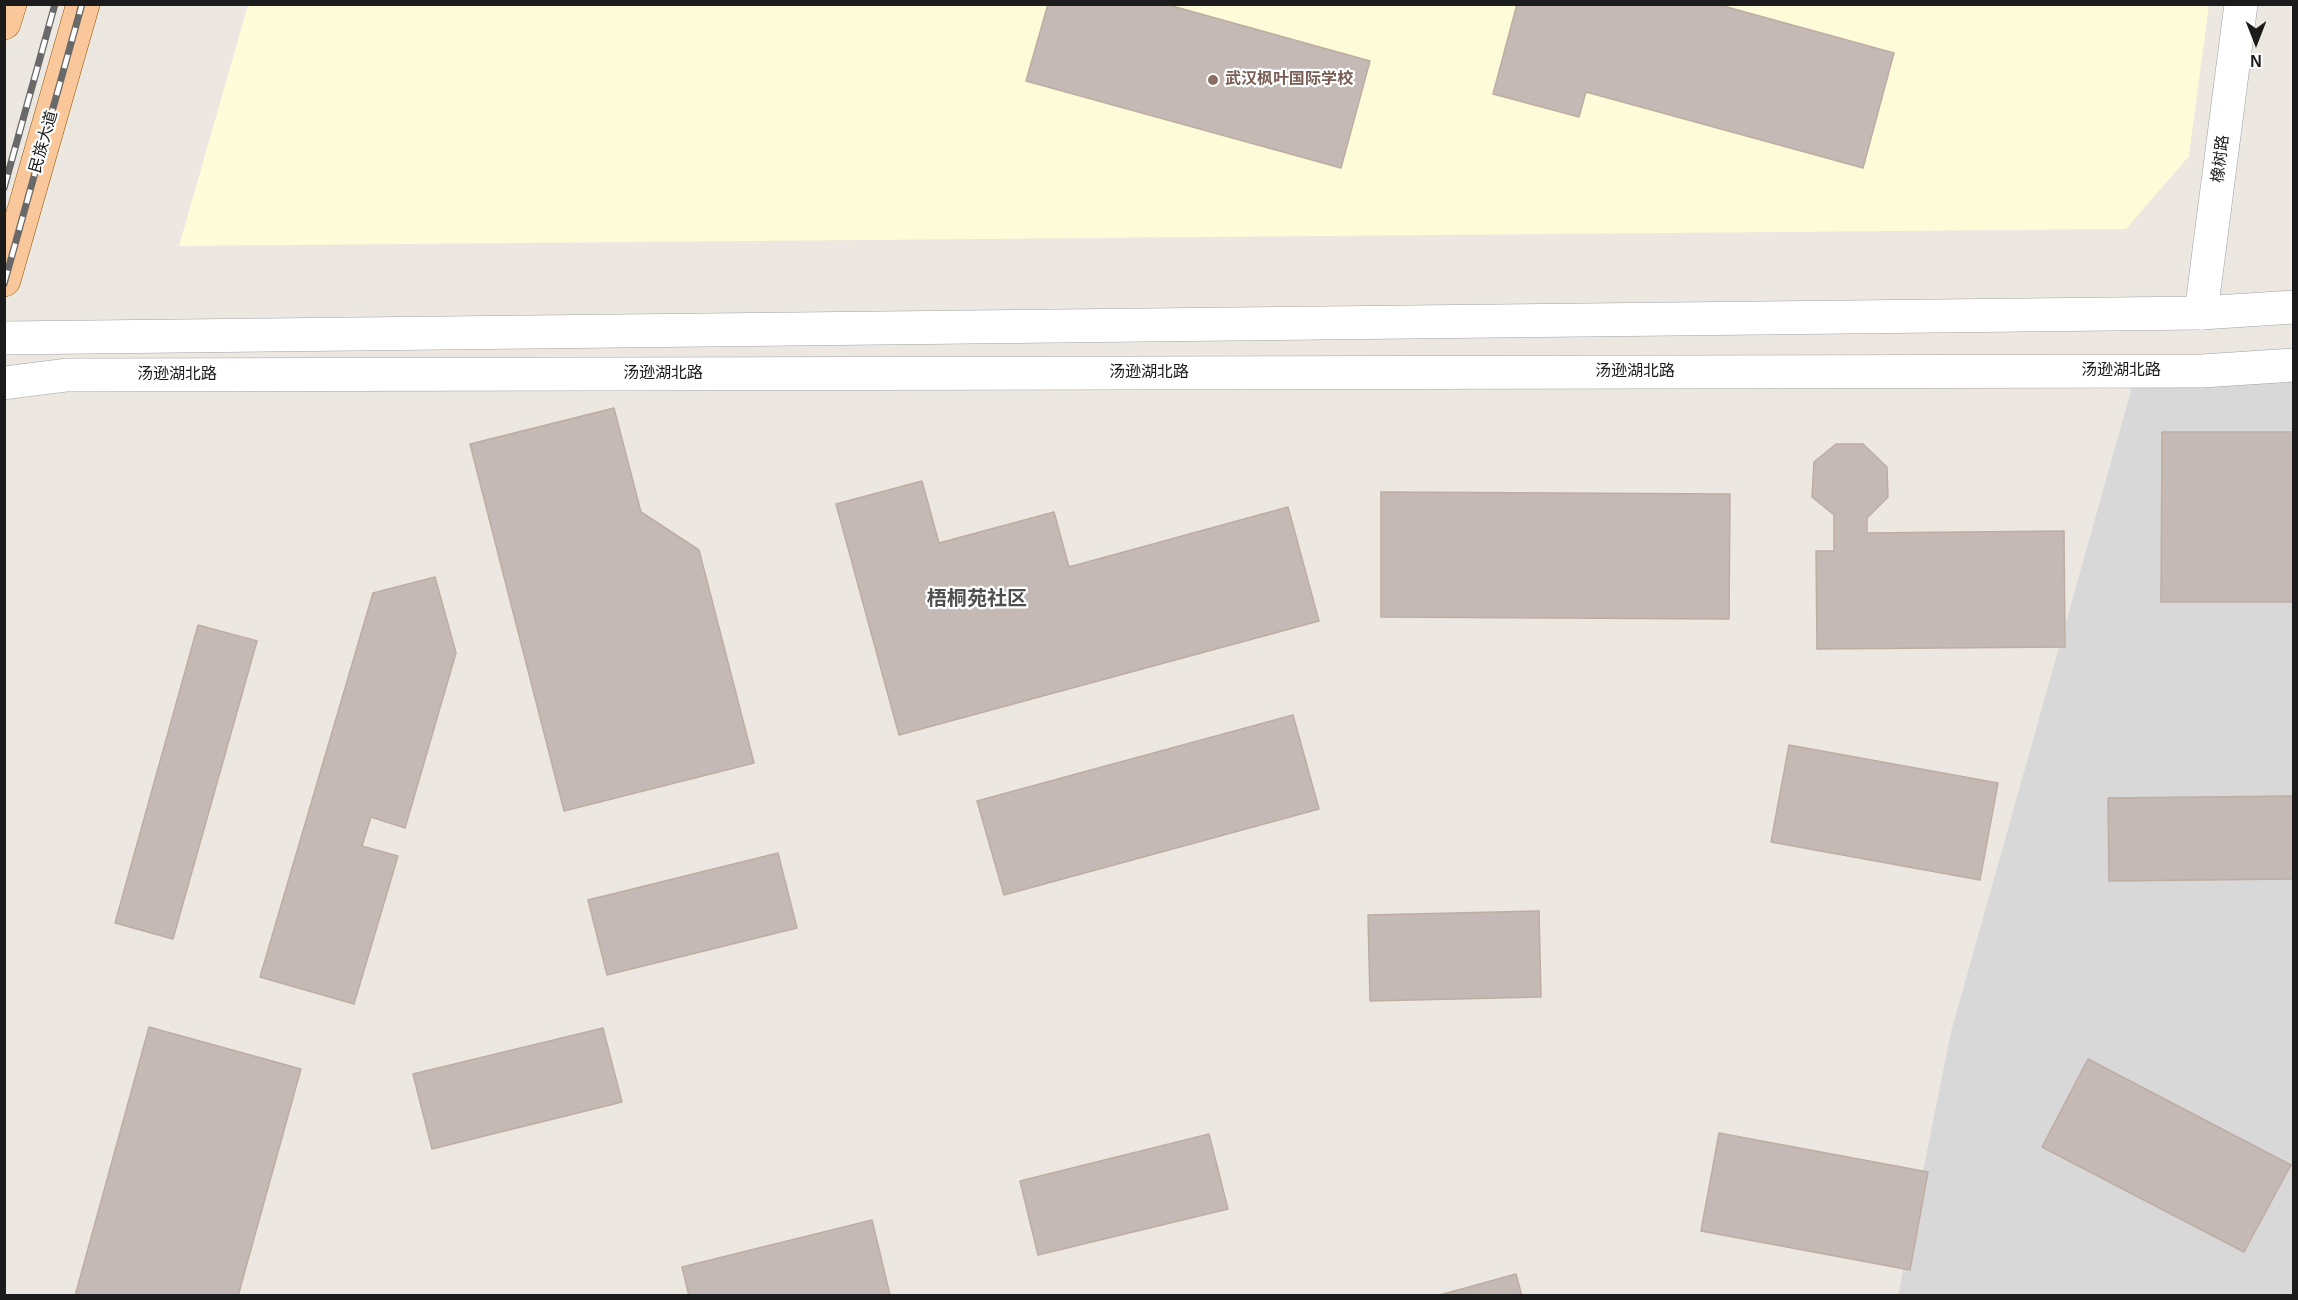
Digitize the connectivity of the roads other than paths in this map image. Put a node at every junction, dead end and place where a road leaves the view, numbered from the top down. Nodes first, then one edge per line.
1 (9, 4) edge
2 (83, 4) edge
3 (2241, 4) edge
4 (4, 23) edge
5 (4, 280) edge
6 (2294, 307) edge
7 (2201, 313) junction
8 (4, 338) edge
9 (2294, 365) edge
10 (4, 383) edge

1 - 4 main road
2 - 5 main road, 民族大道
3 - 7 street, 橡树路
6 - 7 street
7 - 8 street
9 - 10 street, 汤逊湖北路

